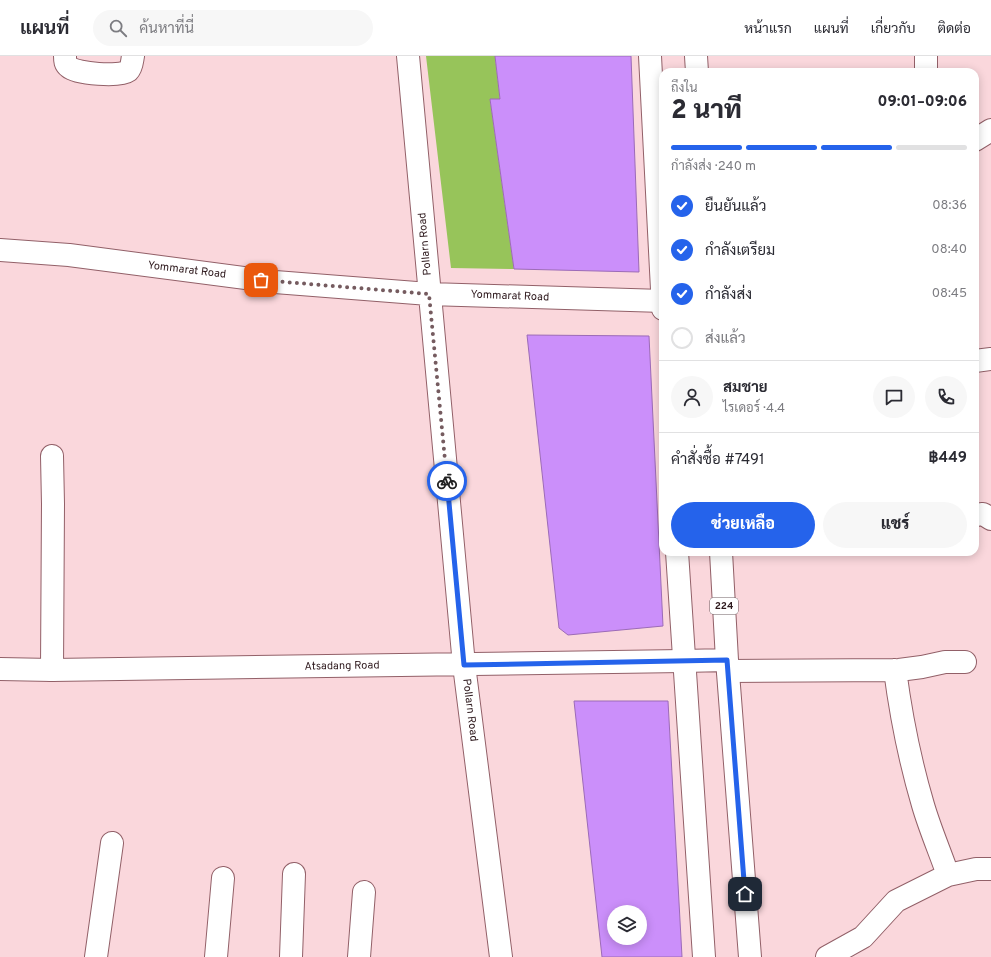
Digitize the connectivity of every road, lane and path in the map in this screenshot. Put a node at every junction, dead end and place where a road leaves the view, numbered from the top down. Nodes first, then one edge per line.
1 (65, 56) edge
2 (133, 56) edge
3 (408, 56) edge
4 (650, 56) edge
5 (696, 56) edge
6 (926, 56) edge
7 (697, 68) edge
8 (926, 68) edge
9 (991, 130) edge
10 (979, 138) edge
11 (659, 226) edge
12 (0, 250) edge
13 (429, 294) junction
14 (659, 301) edge
15 (991, 359) edge
16 (979, 360) edge
17 (52, 456) dead end
18 (979, 514) edge
19 (991, 518) edge
20 (677, 556) edge
21 (721, 556) edge
22 (683, 661) junction
23 (965, 662) dead end
24 (464, 665) junction
25 (727, 666) junction
26 (0, 669) edge
27 (52, 670) junction
28 (895, 670) junction
29 (112, 842) dead end
30 (991, 869) edge
31 (294, 874) dead end
32 (948, 875) junction
33 (223, 878) dead end
34 (364, 892) dead end
35 (96, 957) edge
36 (216, 957) edge
37 (291, 957) edge
38 (359, 957) edge
39 (501, 957) edge
40 (704, 957) edge
41 (750, 957) edge
42 (826, 957) edge

1 - 2 street
3 - 13 street, Pollarn Road
4 - 11 street
5 - 7 street
6 - 8 street
9 - 10 street
12 - 13 street, Yommarat Road
13 - 14 street, Yommarat Road
13 - 24 street, Pollarn Road
15 - 16 street
17 - 27 street
18 - 19 street
20 - 22 street
21 - 25 street, 224
22 - 24 street, Atsadang Road
22 - 25 street, Atsadang Road
22 - 40 street
23 - 28 street, Atsadang Road
24 - 27 street, Atsadang Road
24 - 39 street, Pollarn Road
25 - 28 street, Atsadang Road
25 - 41 street, 224
26 - 27 street, Atsadang Road
28 - 32 street
29 - 35 street
30 - 32 street
31 - 37 street
32 - 42 street
33 - 36 street
34 - 38 street

